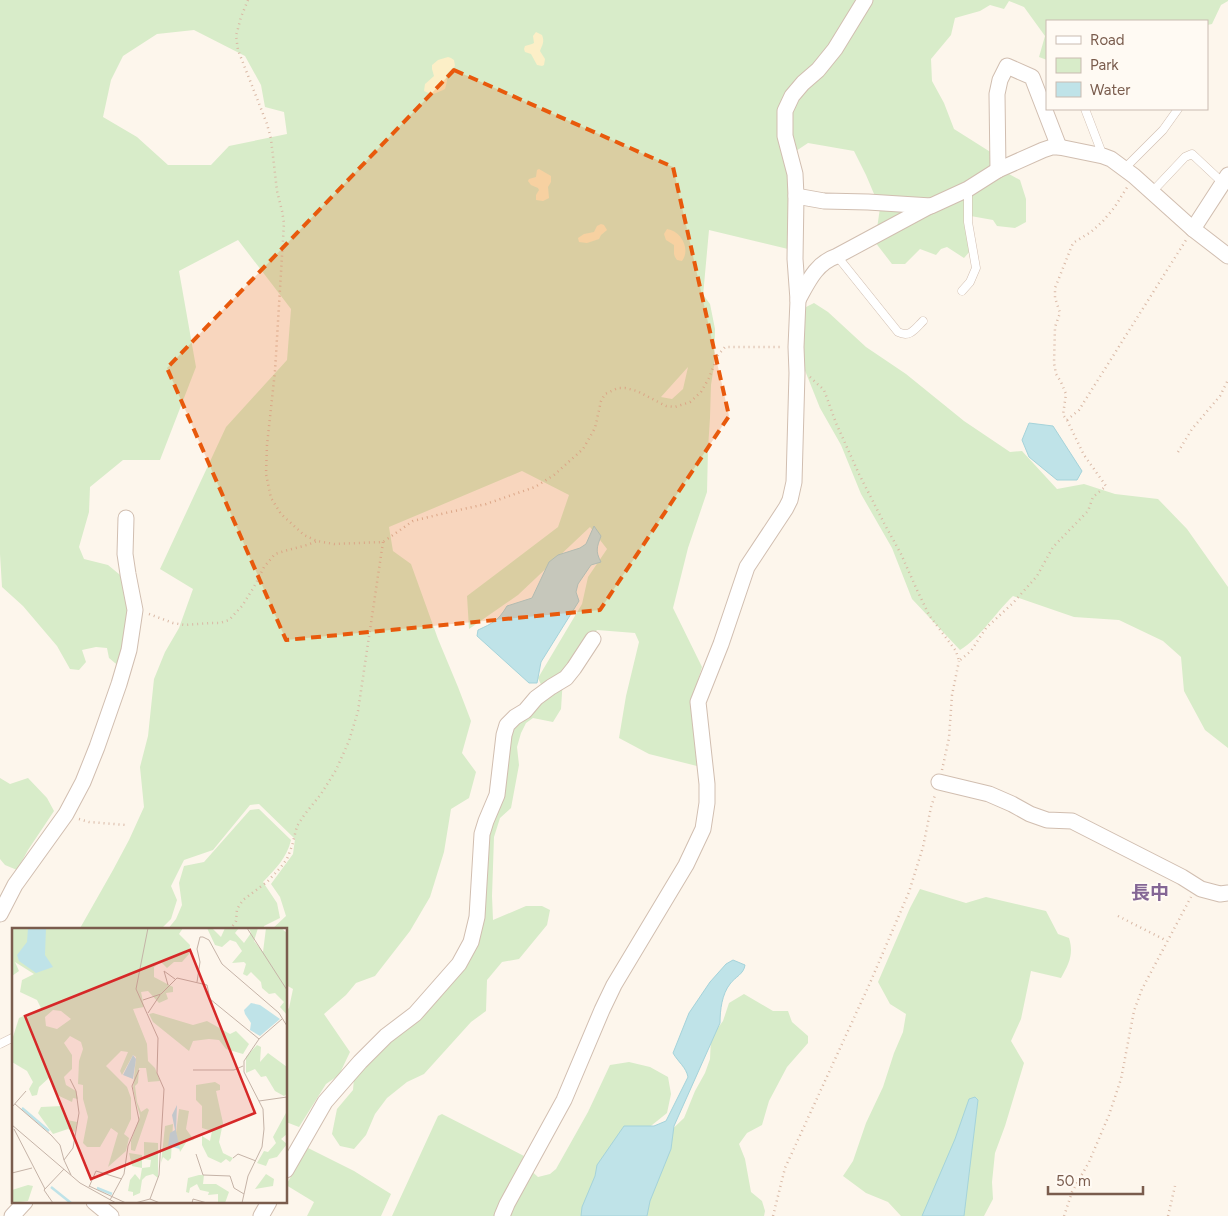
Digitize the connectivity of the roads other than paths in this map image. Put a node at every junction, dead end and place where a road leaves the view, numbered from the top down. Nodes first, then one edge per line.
1 (865, 0) edge
2 (1084, 110) edge
3 (1177, 110) edge
4 (1059, 147) junction
5 (1103, 156) junction
6 (998, 170) junction
7 (1129, 173) junction
8 (1225, 179) edge
9 (968, 189) junction
10 (1152, 192) junction
11 (796, 196) junction
12 (931, 206) junction
13 (1193, 229) junction
14 (837, 256) junction
15 (1228, 256) edge
16 (962, 291) dead end
17 (798, 300) junction
18 (923, 321) dead end
19 (126, 518) dead end
20 (593, 639) dead end
21 (939, 782) road end
22 (1228, 893) edge
23 (0, 914) edge
24 (12, 1038) edge
25 (0, 1044) edge
26 (288, 1167) edge
27 (23, 1204) edge
28 (97, 1204) edge
29 (268, 1204) edge
30 (12, 1216) edge
31 (112, 1216) edge
32 (261, 1216) edge
33 (502, 1216) edge

1 - 11 street
2 - 5 lane
3 - 7 lane
4 - 5 street
4 - 6 street
4 - 6 street
5 - 7 street
6 - 9 street
7 - 10 street
8 - 10 lane
8 - 13 street
9 - 12 street
9 - 16 lane
10 - 13 street
11 - 12 street
11 - 17 street
12 - 14 street
13 - 15 street
14 - 17 street
14 - 18 lane
17 - 33 street
19 - 23 street
20 - 26 street
21 - 22 street
24 - 25 lane
27 - 30 street
28 - 31 street
29 - 32 street

